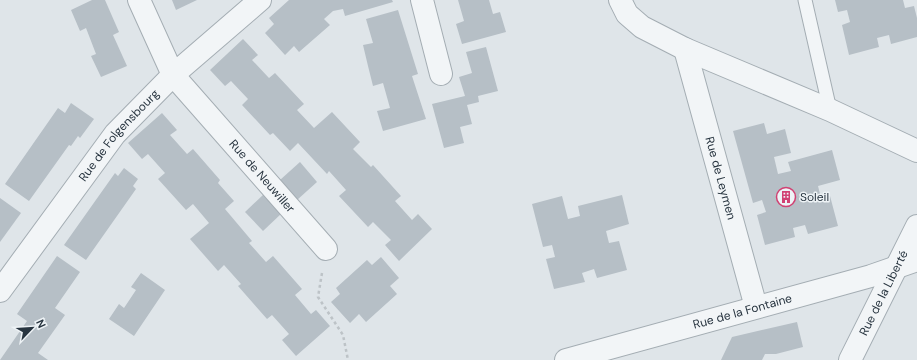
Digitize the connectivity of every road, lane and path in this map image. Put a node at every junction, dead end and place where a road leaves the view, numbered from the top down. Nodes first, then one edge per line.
1 (139, 0) edge
2 (260, 0) edge
3 (422, 0) edge
4 (620, 0) edge
5 (805, 0) edge
6 (685, 49) junction
7 (440, 74) dead end
8 (173, 75) junction
9 (830, 110) junction
10 (917, 151) edge
11 (917, 226) edge
12 (326, 249) joint
13 (917, 260) edge
14 (895, 268) junction
15 (0, 291) edge
16 (756, 307) junction
17 (348, 360) edge
18 (566, 360) edge
19 (850, 360) edge

1 - 8 street, Rue de Neuwiller
2 - 8 street, Rue de Folgensbourg
3 - 7 street
4 - 6 street
5 - 9 lane
6 - 9 street
6 - 16 street, Rue de Leymen
8 - 12 street, Rue de Neuwiller
8 - 15 street, Rue de Folgensbourg
9 - 10 street
11 - 14 street, Rue de la Liberté
12 - 17 path
13 - 14 street, Rue de la Fontaine
14 - 16 street, Rue de la Fontaine
14 - 19 street, Rue de la Liberté
16 - 18 street, Rue de la Fontaine

